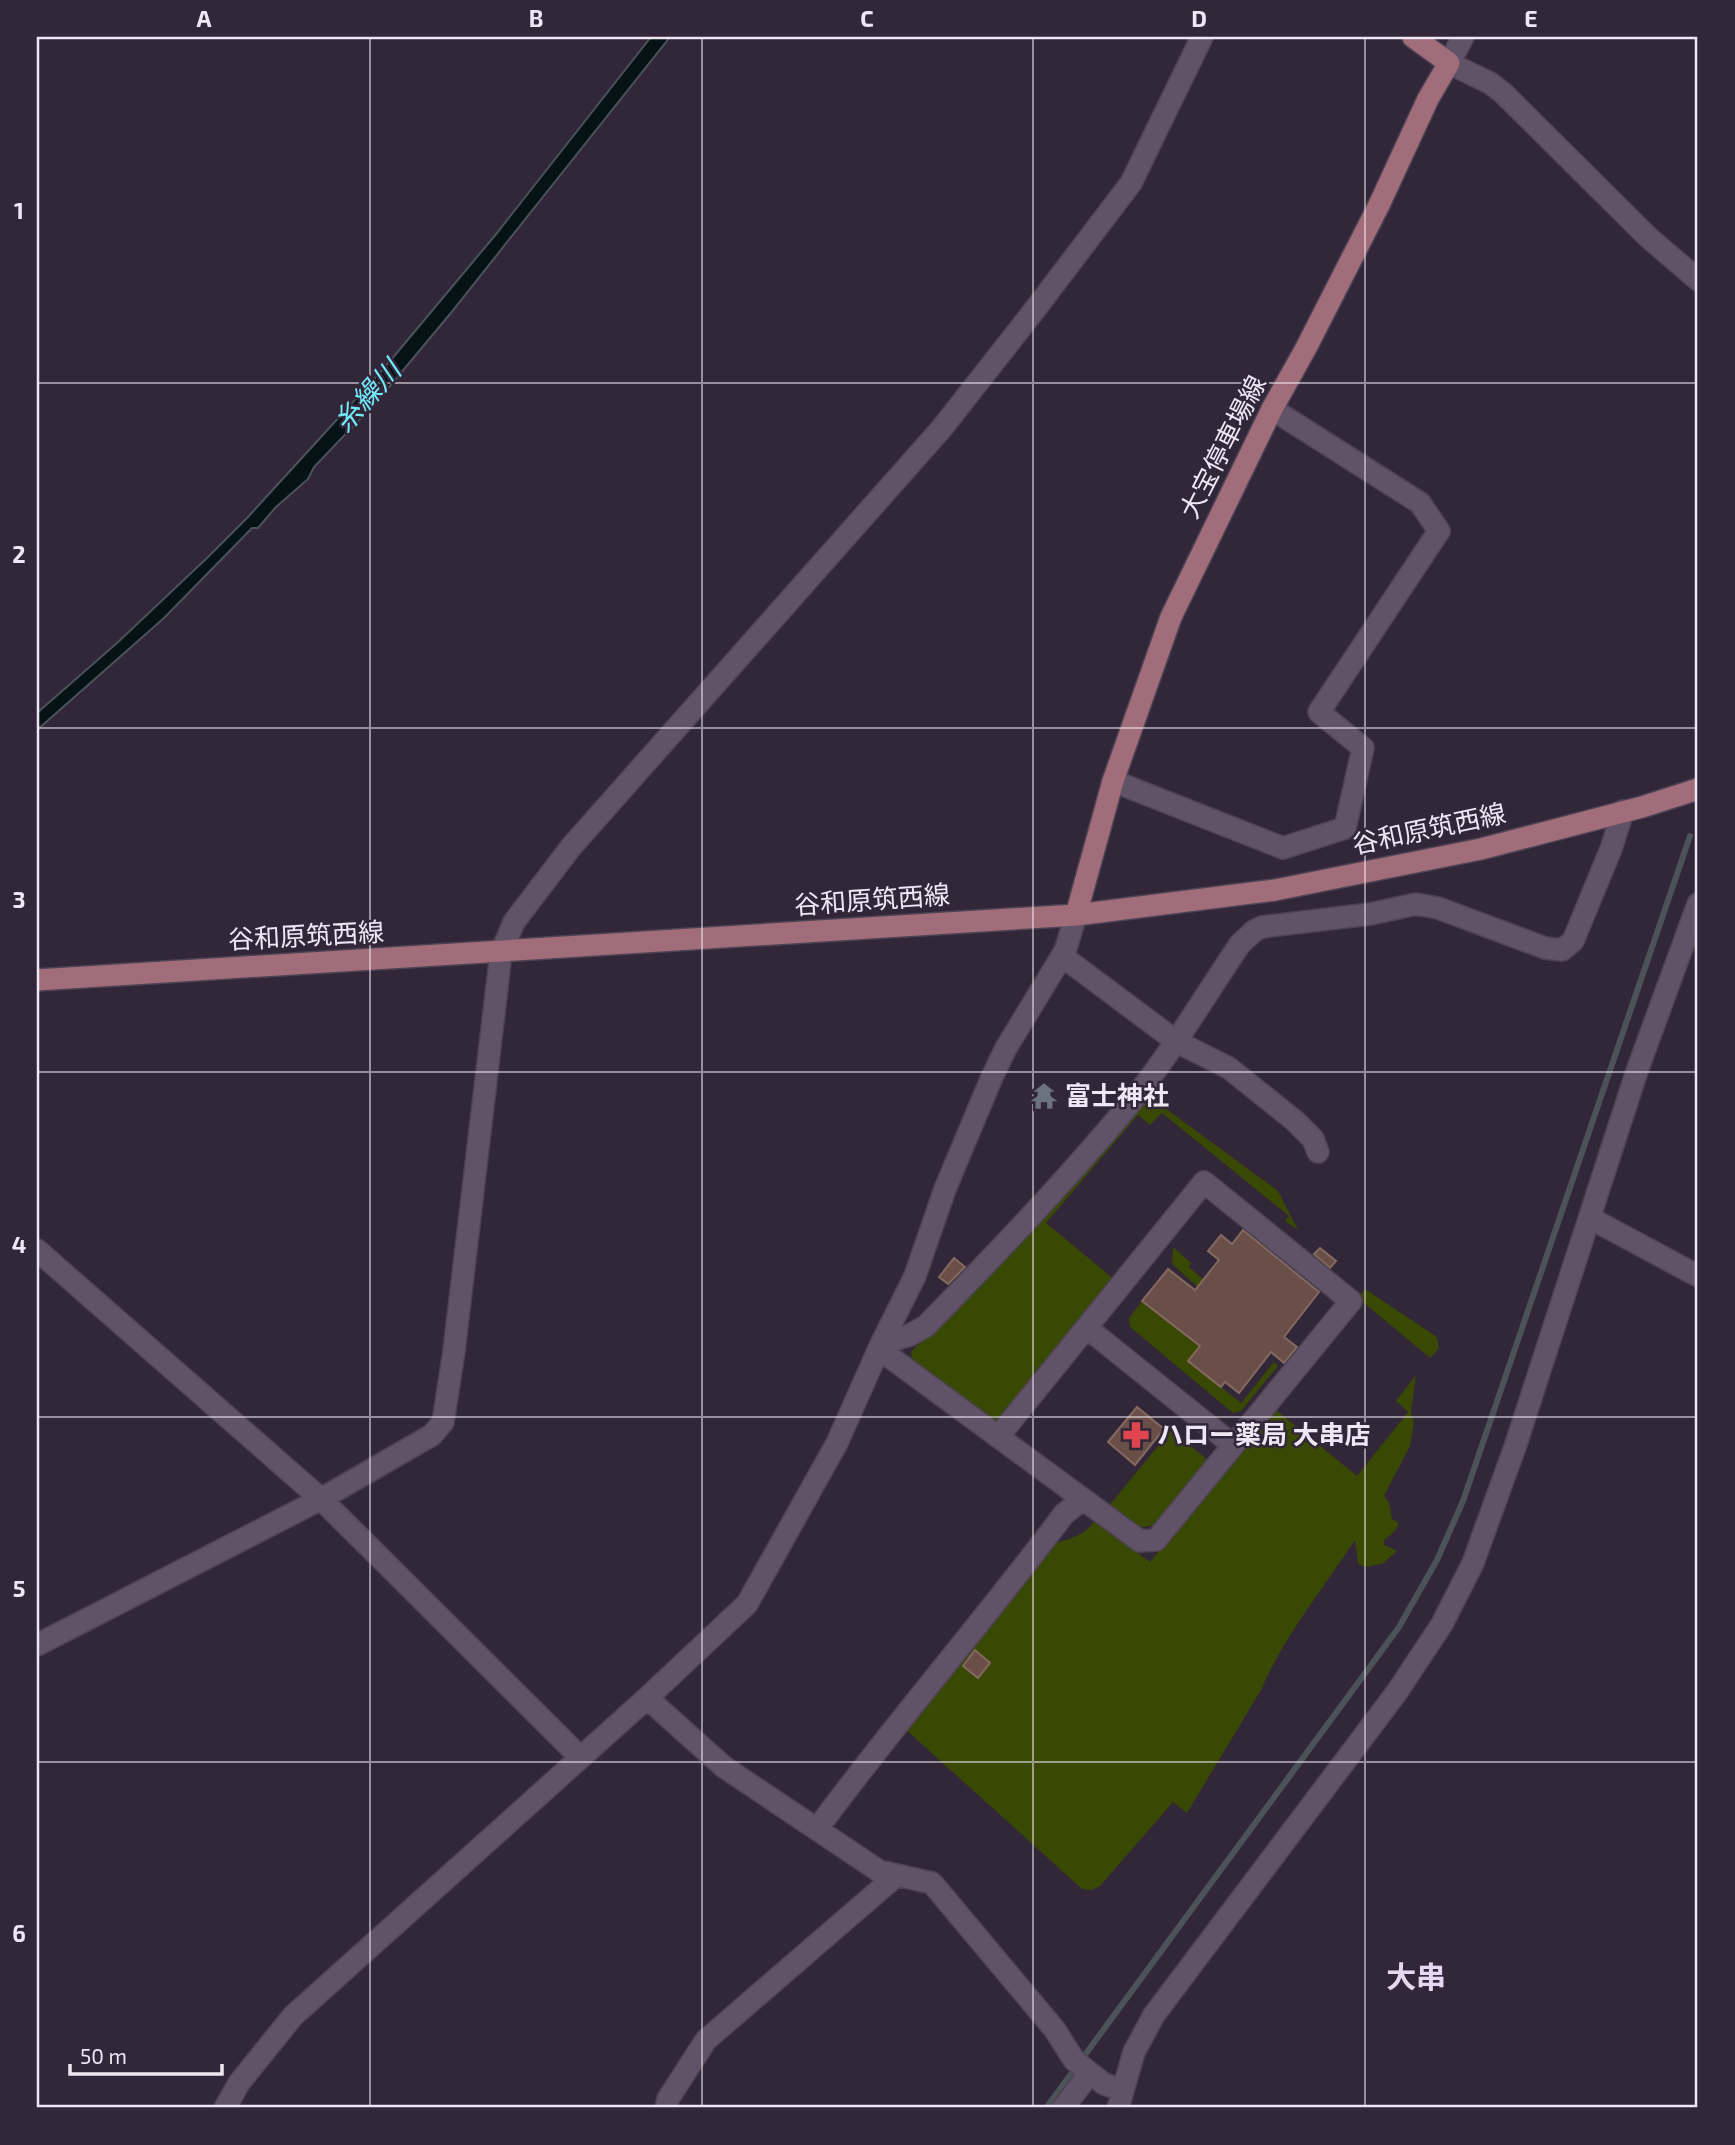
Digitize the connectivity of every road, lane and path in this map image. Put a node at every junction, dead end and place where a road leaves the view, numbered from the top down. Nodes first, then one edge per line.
1 (1202, 37) edge
2 (1413, 37) edge
3 (1463, 37) edge
4 (1449, 63) junction
5 (1698, 280) edge
6 (1272, 409) junction
7 (1113, 781) junction
8 (1698, 789) edge
9 (1623, 811) junction
10 (1698, 904) edge
11 (1076, 915) junction
12 (501, 953) junction
13 (1062, 956) junction
14 (37, 981) edge
15 (1177, 1042) junction
16 (1318, 1152) dead end
17 (1590, 1218) junction
18 (37, 1250) edge
19 (1698, 1276) edge
20 (1087, 1328) junction
21 (880, 1346) junction
22 (998, 1437) junction
23 (1233, 1445) junction
24 (321, 1499) junction
25 (1083, 1499) junction
26 (37, 1645) edge
27 (647, 1698) junction
28 (580, 1757) junction
29 (817, 1829) junction
30 (897, 1875) junction
31 (1083, 2068) junction
32 (1120, 2099) edge
33 (225, 2108) edge
34 (666, 2108) edge
35 (1063, 2108) edge

1 - 12 street
2 - 4 main road
3 - 4 street
4 - 5 street
4 - 6 main road, 大宝停車場線
6 - 7 main road, 大宝停車場線
6 - 7 street
7 - 11 main road, 大宝停車場線
8 - 9 main road, 谷和原筑西線
9 - 11 main road, 谷和原筑西線
9 - 15 street
10 - 17 street
11 - 12 main road, 谷和原筑西線
11 - 13 street
12 - 14 main road, 谷和原筑西線
12 - 24 street
13 - 15 street
13 - 21 street
15 - 16 street
15 - 21 street
17 - 19 street
17 - 32 street
18 - 24 street
20 - 22 street
20 - 23 street
20 - 23 street
21 - 22 street
21 - 27 street
22 - 25 street
23 - 25 street
24 - 26 street
24 - 28 street
25 - 29 street
27 - 28 street
27 - 29 street
28 - 33 street
29 - 30 street
30 - 31 street
30 - 34 street
31 - 32 street
31 - 35 street

